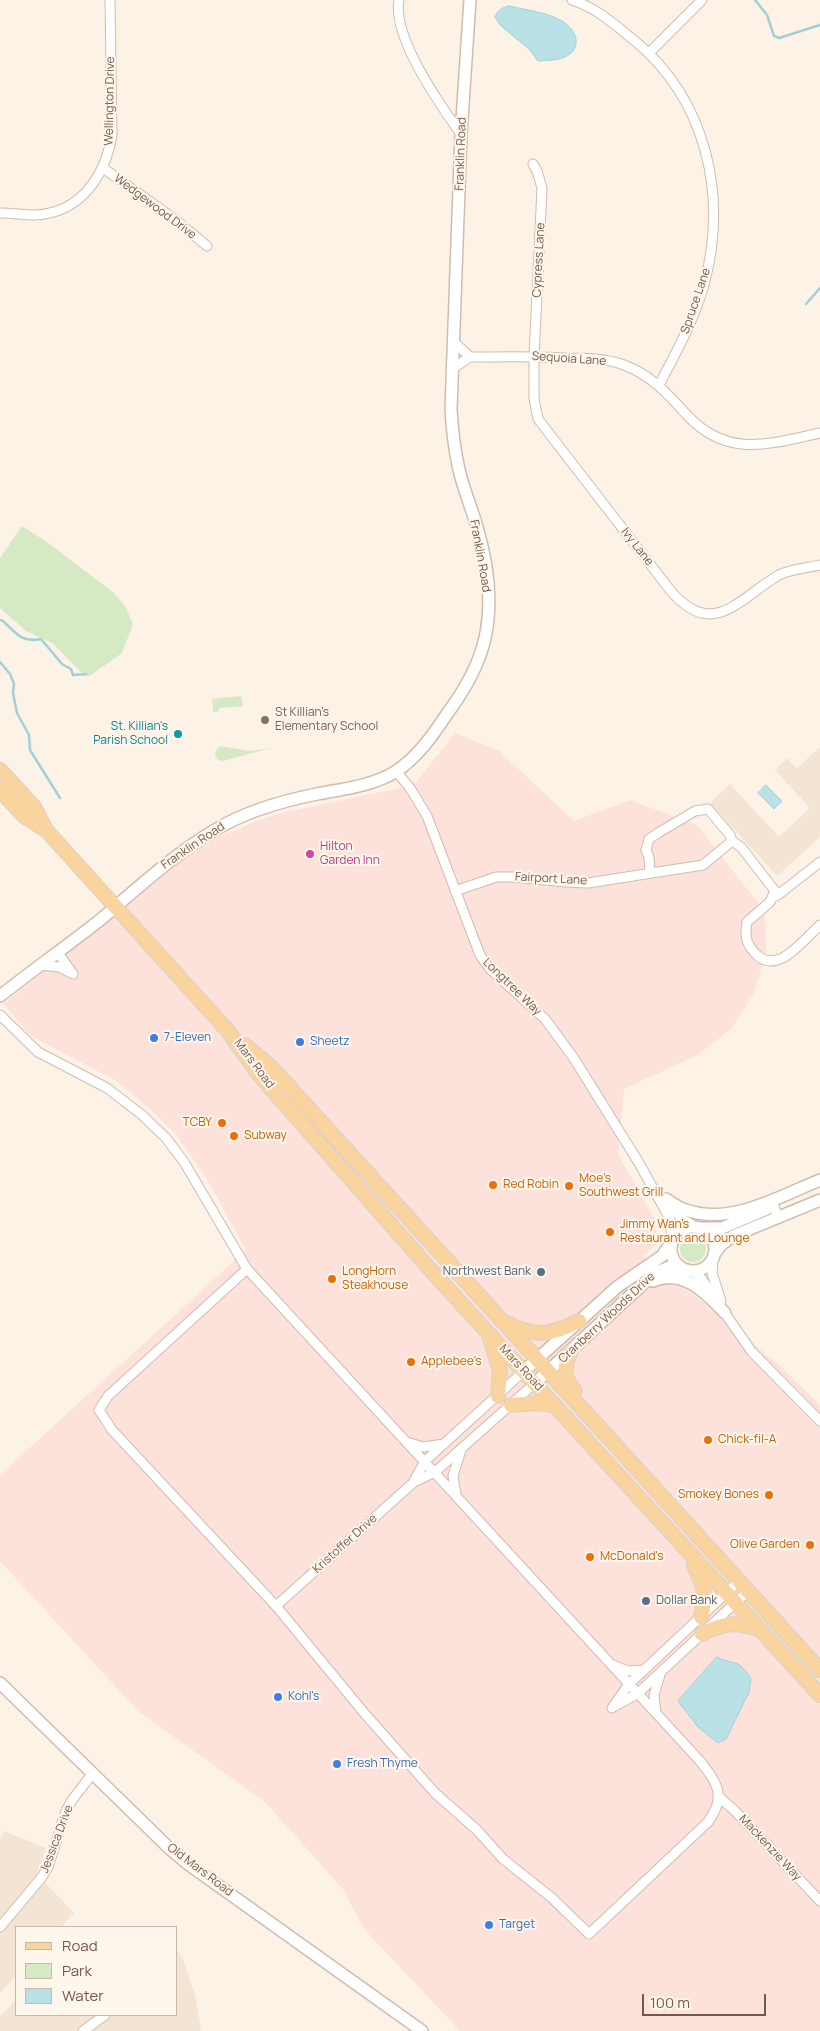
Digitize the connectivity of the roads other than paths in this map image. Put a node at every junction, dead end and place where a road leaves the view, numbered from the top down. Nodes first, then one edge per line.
1 (110, 0) edge
2 (399, 0) edge
3 (470, 0) edge
4 (572, 0) edge
5 (702, 0) edge
6 (649, 53) junction
7 (461, 134) junction
8 (533, 164) dead end
9 (103, 168) junction
10 (0, 213) edge
11 (207, 246) dead end
12 (453, 341) junction
13 (534, 356) junction
14 (470, 357) junction
15 (452, 369) junction
16 (659, 385) junction
17 (820, 433) edge
18 (820, 565) edge
19 (0, 770) edge
20 (396, 771) junction
21 (0, 790) edge
22 (46, 830) junction
23 (732, 841) junction
24 (820, 862) edge
25 (650, 873) junction
26 (455, 891) junction
27 (773, 897) junction
28 (115, 906) junction
29 (820, 926) edge
30 (58, 953) junction
31 (41, 965) junction
32 (0, 996) edge
33 (0, 1015) edge
34 (230, 1034) junction
35 (639, 1163) junction
36 (820, 1180) edge
37 (820, 1187) edge
38 (666, 1199) junction
39 (820, 1200) edge
40 (776, 1211) junction
41 (698, 1227) junction
42 (672, 1241) junction
43 (714, 1255) junction
44 (247, 1269) junction
45 (686, 1270) junction
46 (642, 1286) junction
47 (725, 1313) junction
48 (503, 1321) junction
49 (579, 1321) junction
50 (488, 1333) junction
51 (570, 1353) junction
52 (538, 1359) junction
53 (548, 1371) junction
54 (524, 1372) junction
55 (535, 1383) junction
56 (498, 1396) junction
57 (511, 1405) junction
58 (556, 1405) junction
59 (820, 1421) edge
60 (406, 1441) junction
61 (444, 1444) junction
62 (462, 1448) junction
63 (425, 1461) junction
64 (435, 1472) junction
65 (642, 1476) junction
66 (414, 1482) junction
67 (458, 1497) junction
68 (689, 1554) junction
69 (744, 1586) junction
70 (730, 1599) junction
71 (276, 1606) junction
72 (701, 1617) junction
73 (760, 1630) junction
74 (702, 1634) junction
75 (609, 1663) junction
76 (644, 1670) junction
77 (820, 1670) edge
78 (661, 1672) junction
79 (0, 1682) edge
80 (628, 1684) junction
81 (637, 1694) junction
82 (820, 1695) edge
83 (658, 1715) junction
84 (93, 1773) junction
85 (719, 1797) junction
86 (820, 1901) edge
87 (0, 1927) edge
88 (104, 2016) edge
89 (83, 2031) edge
90 (422, 2031) edge

1 - 9 street, Wellington Drive
2 - 7 street
3 - 7 street, Franklin Road
4 - 6 street, Spruce Lane
5 - 6 street
6 - 16 street, Spruce Lane
7 - 12 street, Franklin Road
8 - 13 street, Cypress Lane
9 - 10 street, Wellington Drive
9 - 11 street, Wedgewood Drive
12 - 14 street
12 - 15 street, Franklin Road
13 - 14 street, Sequoia Lane
13 - 16 street, Sequoia Lane
13 - 18 street, Ivy Lane
14 - 15 street
15 - 20 street, Franklin Road
16 - 17 street, Sequoia Lane
19 - 22 main road, Mars Road
20 - 26 street, Longtree Way
20 - 28 street, Franklin Road
21 - 22 main road, Mars Road
22 - 28 main road, Mars Road
23 - 25 street, Fairport Lane
23 - 25 street
23 - 27 street
24 - 27 street
25 - 26 street, Fairport Lane
26 - 35 street, Longtree Way
27 - 29 street
28 - 30 street, Franklin Road
28 - 34 main road, Mars Road
30 - 31 street, Franklin Road
30 - 31 street
31 - 32 street, Franklin Road
33 - 44 street
34 - 48 main road, Mars Road
34 - 50 main road, Mars Road
35 - 38 street
35 - 42 street
36 - 38 street
37 - 40 street
38 - 41 street
39 - 40 street
40 - 41 street
40 - 43 street
41 - 42 street
41 - 43 street
42 - 45 street
42 - 49 street, Cranberry Woods Drive
43 - 45 street
43 - 47 street
44 - 60 street
44 - 71 street
45 - 46 street, Cranberry Woods Drive
45 - 47 street
46 - 47 street
46 - 51 street, Cranberry Woods Drive
47 - 59 street
48 - 49 main road
48 - 52 main road, Mars Road
49 - 52 street, Cranberry Woods Drive
50 - 54 main road, Mars Road
50 - 56 main road
51 - 53 street, Cranberry Woods Drive
51 - 65 main road
52 - 53 main road, Mars Road
52 - 54 street, Cranberry Woods Drive
53 - 55 street, Cranberry Woods Drive
53 - 65 main road, Mars Road
54 - 55 main road, Mars Road
54 - 56 street, Kristoffer Drive
55 - 57 street, Kristoffer Drive
55 - 58 main road, Mars Road
56 - 61 street, Kristoffer Drive
57 - 58 main road
57 - 62 street, Kristoffer Drive
58 - 68 main road, Mars Road
60 - 61 street
60 - 63 street
61 - 63 street, Kristoffer Drive
62 - 64 street, Kristoffer Drive
62 - 67 street
63 - 64 street
63 - 66 street, Kristoffer Drive
64 - 66 street, Kristoffer Drive
64 - 67 street
65 - 69 main road, Mars Road
66 - 71 street, Kristoffer Drive
67 - 75 street
68 - 70 main road, Mars Road
68 - 72 main road
69 - 70 street
69 - 70 street
69 - 77 main road, Mars Road
70 - 72 street
70 - 73 main road, Mars Road
70 - 74 street
71 - 85 street
72 - 76 street
73 - 74 main road
73 - 82 main road, Mars Road
74 - 78 street
75 - 76 street
75 - 80 street
76 - 80 street
78 - 81 street
78 - 83 street
79 - 84 street, Old Mars Road
80 - 81 street
80 - 81 street
81 - 83 street
83 - 85 street
84 - 87 street, Jessica Drive
84 - 90 street, Old Mars Road
85 - 86 street, Mackenzie Way
88 - 89 street

